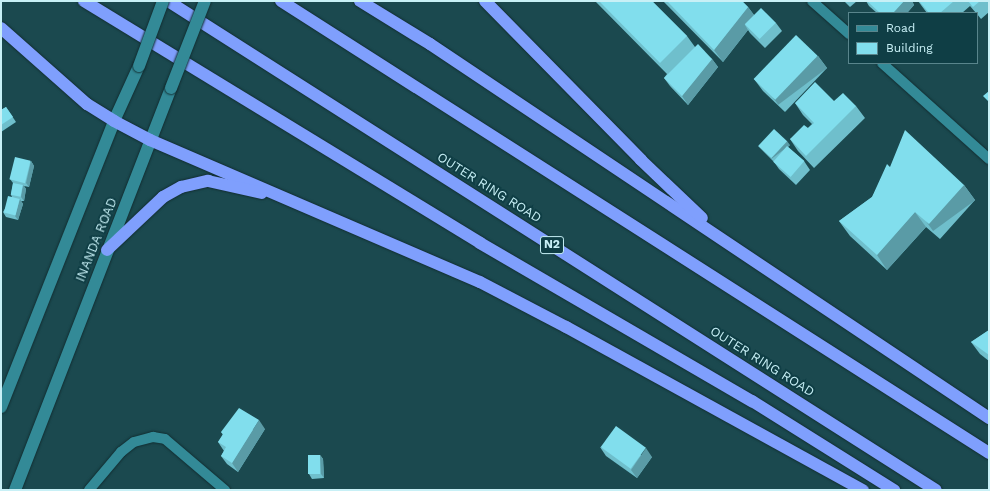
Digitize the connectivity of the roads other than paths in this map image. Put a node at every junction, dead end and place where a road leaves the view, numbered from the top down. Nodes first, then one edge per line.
1 (84, 1) edge
2 (163, 1) edge
3 (168, 1) edge
4 (205, 1) edge
5 (281, 1) edge
6 (360, 1) edge
7 (485, 1) edge
8 (812, 1) edge
9 (1, 28) edge
10 (848, 33) edge
11 (883, 64) edge
12 (114, 121) junction
13 (150, 140) junction
14 (989, 159) edge
15 (290, 200) junction
16 (730, 243) junction
17 (107, 250) junction
18 (1, 407) edge
19 (989, 418) edge
20 (989, 453) edge
21 (15, 490) edge
22 (89, 490) edge
23 (225, 490) edge
24 (863, 490) edge
25 (894, 490) edge
26 (936, 490) edge

1 - 25 highway
2 - 12 main road, INANDA ROAD, bridge
3 - 26 highway, OUTER RING ROAD / N2
4 - 13 main road, INANDA ROAD, bridge
5 - 20 highway
6 - 16 highway
7 - 16 highway
8 - 10 lane
9 - 12 highway
11 - 14 lane
12 - 13 highway
12 - 18 main road, INANDA ROAD
13 - 15 highway
13 - 17 main road, INANDA ROAD
15 - 17 highway
15 - 24 highway
16 - 19 highway
17 - 21 main road, INANDA ROAD
22 - 23 lane

